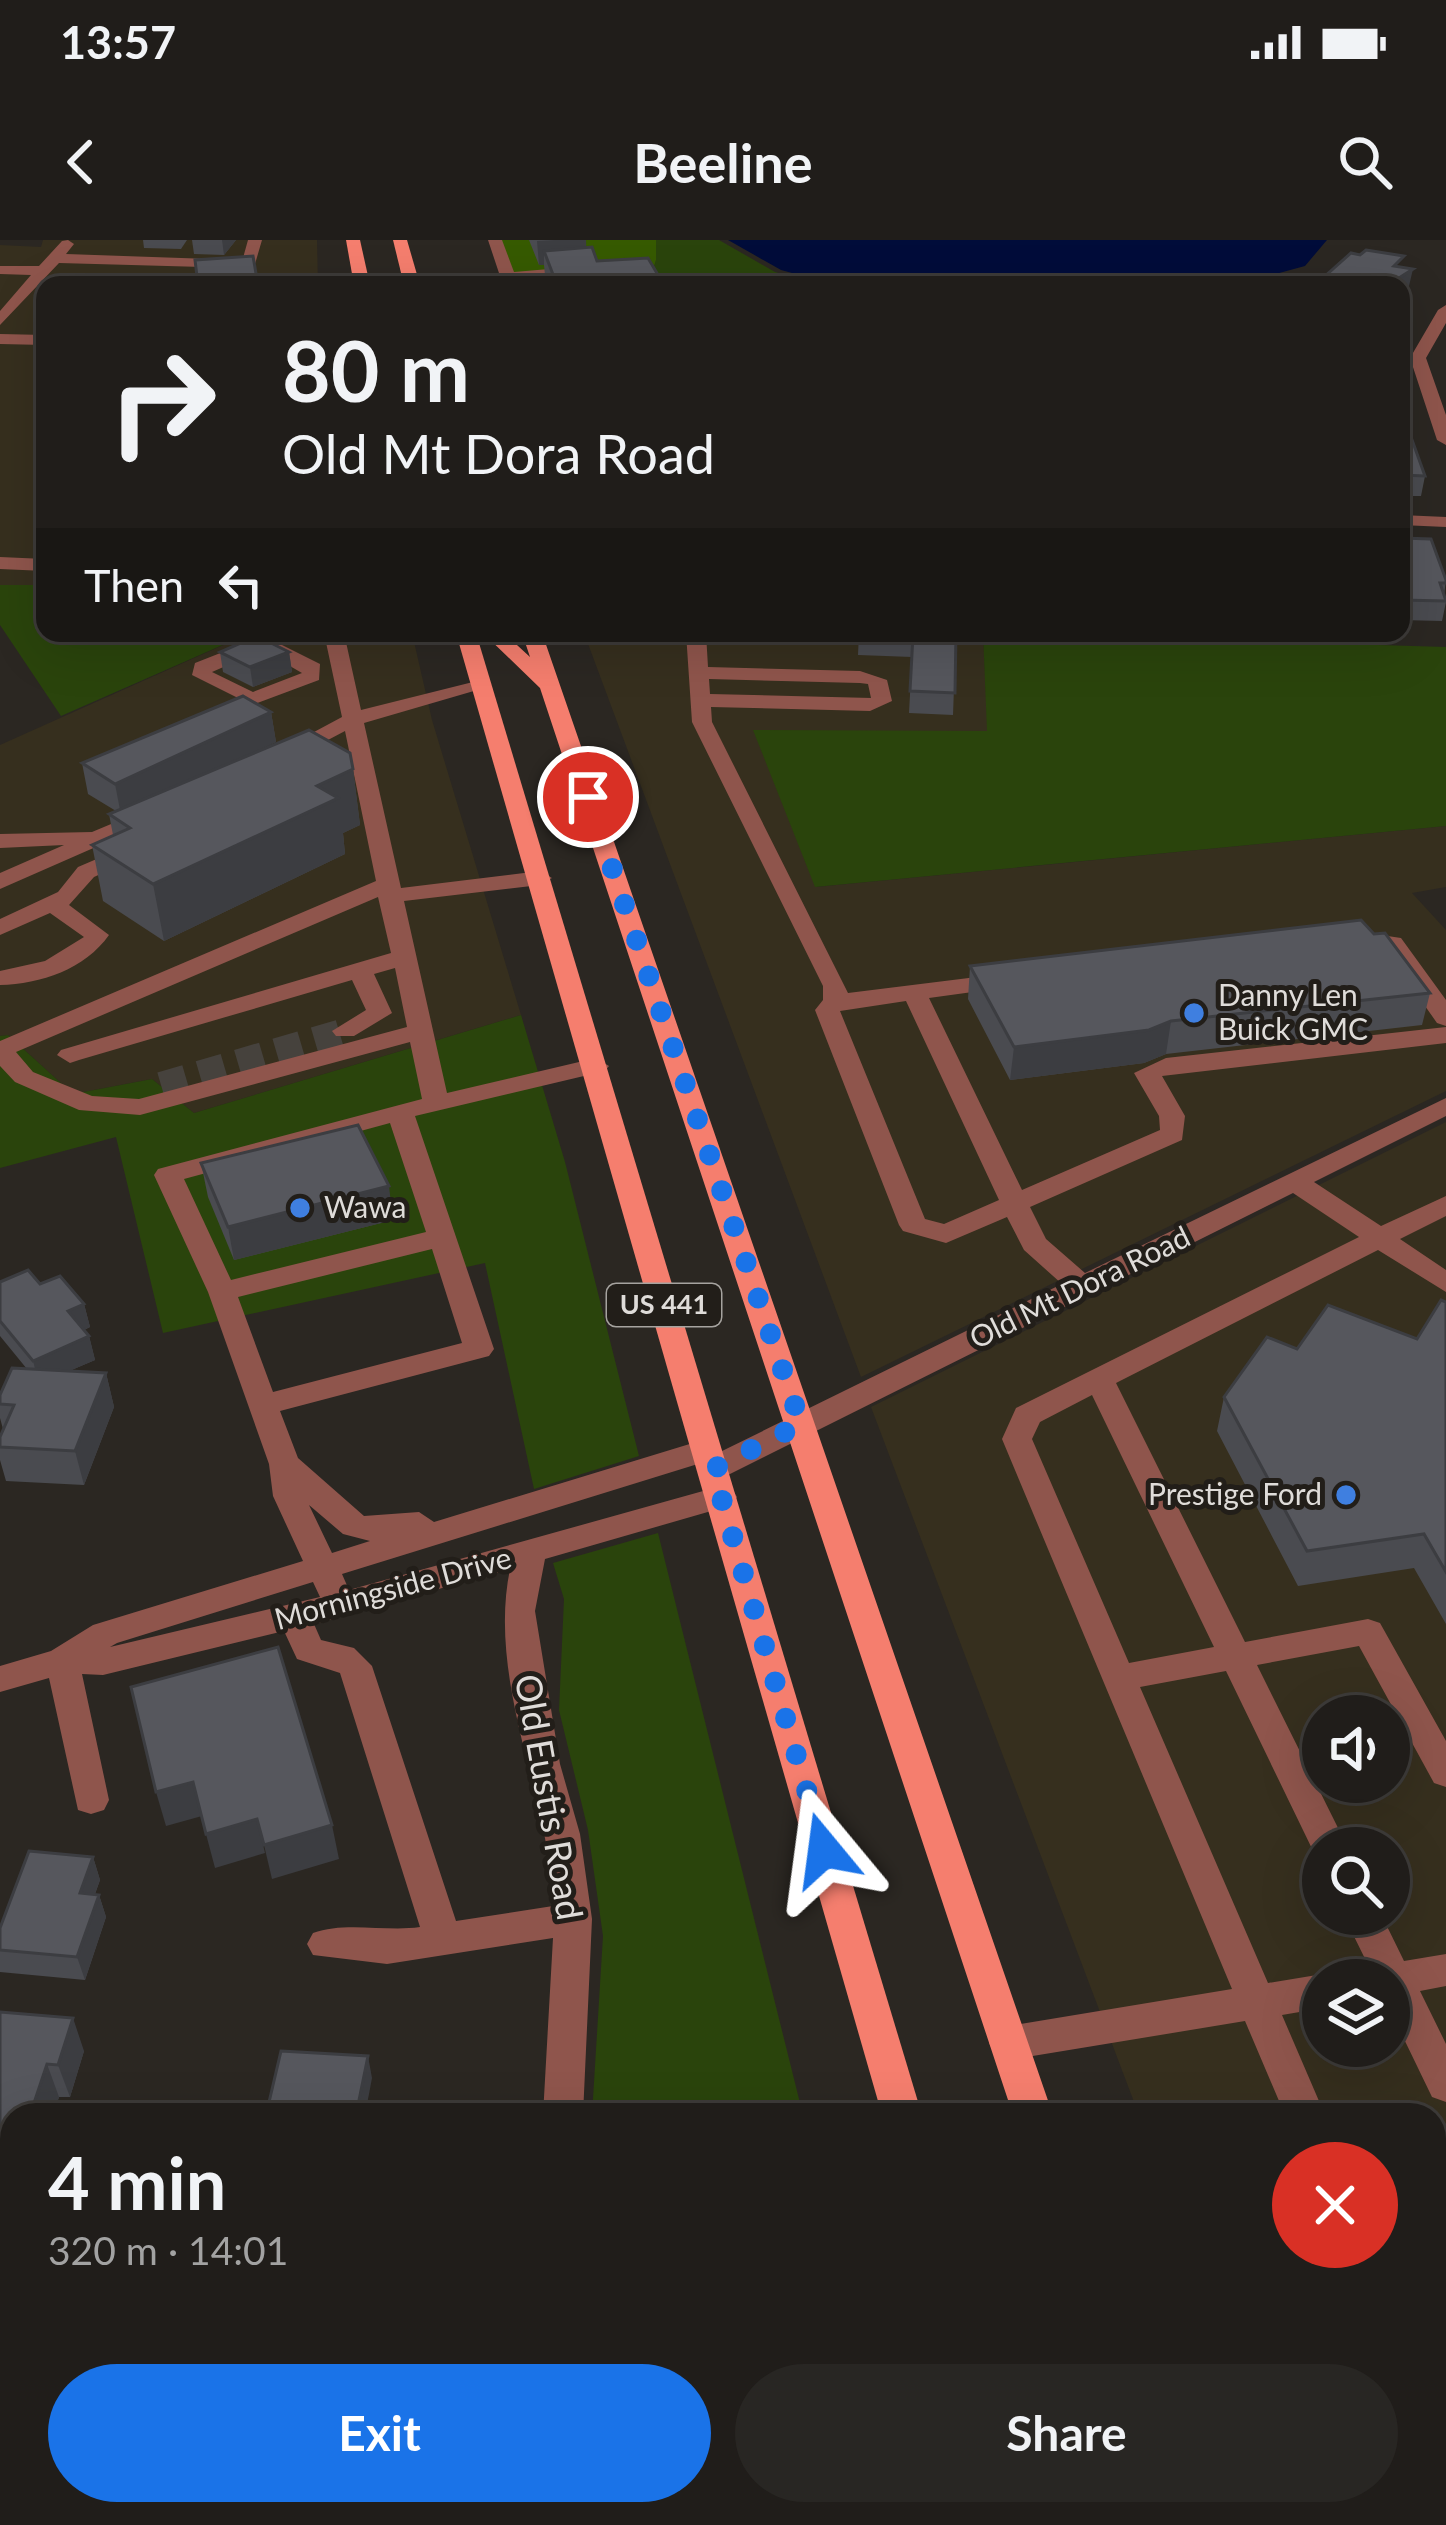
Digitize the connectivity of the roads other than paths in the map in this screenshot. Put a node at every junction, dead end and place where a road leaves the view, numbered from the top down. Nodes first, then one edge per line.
1 (69, 240) edge
2 (127, 240) edge
3 (255, 240) edge
4 (353, 240) edge
5 (400, 240) edge
6 (495, 240) edge
7 (573, 256) edge
8 (111, 260) junction
9 (49, 265) junction
10 (593, 269) edge
11 (0, 270) edge
12 (507, 274) edge
13 (39, 276) edge
14 (360, 276) edge
15 (410, 276) edge
16 (36, 279) edge
17 (0, 290) edge
18 (26, 290) junction
19 (1446, 311) edge
20 (0, 320) edge
21 (0, 339) edge
22 (36, 340) edge
23 (1433, 408) edge
24 (1446, 440) edge
25 (1410, 520) edge
26 (1446, 521) edge
27 (0, 563) edge
28 (36, 565) edge
29 (261, 642) joint
30 (336, 642) edge
31 (469, 642) edge
32 (503, 642) edge
33 (535, 642) edge
34 (696, 642) edge
35 (700, 673) junction
36 (481, 686) junction
37 (550, 687) junction
38 (700, 700) junction
39 (351, 720) junction
40 (255, 768) edge
41 (174, 805) edge
42 (113, 830) junction
43 (157, 839) edge
44 (0, 841) edge
45 (540, 878) junction
46 (0, 882) edge
47 (388, 891) junction
48 (52, 904) junction
49 (0, 928) edge
50 (1335, 940) edge
51 (402, 958) junction
52 (360, 970) junction
53 (0, 978) edge
54 (1031, 978) edge
55 (914, 992) junction
56 (836, 1002) junction
57 (1446, 1018) edge
58 (345, 1031) tunnel mouth
59 (419, 1032) junction
60 (1446, 1035) edge
61 (70, 1055) dead end
62 (596, 1066) junction
63 (161, 1085) tunnel mouth
64 (436, 1103) junction
65 (88, 1104) junction
66 (1446, 1106) edge
67 (400, 1112) junction
68 (1296, 1181) junction
69 (1012, 1204) junction
70 (1446, 1205) edge
71 (442, 1237) junction
72 (1380, 1238) junction
73 (1446, 1283) edge
74 (1082, 1286) junction
75 (222, 1292) junction
76 (1099, 1379) junction
77 (263, 1405) junction
78 (801, 1424) junction
79 (285, 1464) junction
80 (713, 1472) junction
81 (544, 1502) junction
82 (530, 1553) junction
83 (324, 1567) junction
84 (340, 1605) junction
85 (294, 1616) junction
86 (1235, 1657) junction
87 (62, 1661) junction
88 (1118, 1678) junction
89 (0, 1679) edge
90 (1446, 1774) edge
91 (91, 1800) dead end
92 (1320, 1827) edge
93 (573, 1919) junction
94 (443, 1940) junction
95 (326, 1943) dead end
96 (1446, 1970) edge
97 (1410, 1977) edge
98 (1302, 1994) edge
99 (1255, 2002) junction
100 (1410, 2016) edge
101 (1009, 2043) junction
102 (1446, 2084) edge
103 (564, 2103) edge
104 (898, 2103) edge
105 (1029, 2103) edge
106 (1300, 2103) edge

1 - 9 street
2 - 8 street
3 - 8 street
4 - 14 main road
5 - 15 main road
6 - 12 street
7 - 12 street
8 - 9 street
9 - 11 street
9 - 13 street
10 - 12 street
16 - 18 street
17 - 18 street
18 - 20 street
19 - 23 street
21 - 22 street
23 - 24 street
25 - 26 street
27 - 28 street
29 - 29 street
30 - 39 street
31 - 36 main road, US 441
32 - 37 main road
33 - 37 main road, US 441
34 - 35 street
35 - 38 street
35 - 38 street
36 - 39 street
36 - 45 main road, US 441
37 - 78 main road, US 441
38 - 56 street
39 - 40 street
39 - 47 street
41 - 42 street
42 - 44 street
42 - 46 street
43 - 48 street
45 - 47 street
45 - 62 main road, US 441
47 - 51 street
47 - 65 street
48 - 49 street
48 - 53 street
50 - 57 street
51 - 52 street
51 - 59 street
52 - 58 street
52 - 61 street
54 - 55 street
55 - 56 street
55 - 69 street
56 - 69 street
59 - 64 street
59 - 65 street
60 - 69 street
62 - 64 street
62 - 80 main road, US 441
63 - 65 street
64 - 67 street
66 - 68 street, Old Mt Dora Road
67 - 71 street
67 - 75 street
68 - 72 street
68 - 74 street, Old Mt Dora Road
69 - 74 street
70 - 72 street
71 - 75 street
71 - 77 street
72 - 73 street
72 - 76 street
74 - 78 street, Old Mt Dora Road
75 - 77 street
76 - 86 street
76 - 88 street
77 - 79 street
78 - 80 street, Old Mt Dora Road
78 - 101 main road, US 441
79 - 81 street
79 - 83 street
80 - 81 street, Morningside Drive
80 - 82 street, Morningside Drive
80 - 104 main road, US 441
81 - 83 street, Morningside Drive
82 - 84 street, Morningside Drive
82 - 93 street, Old Eustis Road
83 - 84 street
83 - 87 street, Morningside Drive
84 - 85 street, Morningside Drive
85 - 87 street, Morningside Drive
85 - 94 street
86 - 88 street
86 - 90 street
86 - 92 street
87 - 89 street, Morningside Drive
87 - 91 street
88 - 99 street
93 - 94 street
93 - 103 street, Old Eustis Road
94 - 95 street
96 - 97 street
98 - 99 street
99 - 101 street
99 - 106 street
100 - 102 street
101 - 105 main road, US 441

